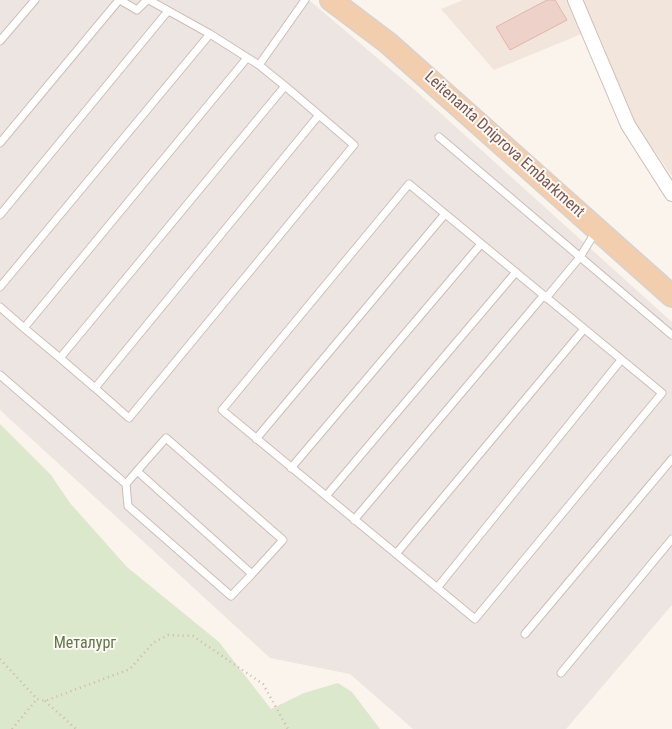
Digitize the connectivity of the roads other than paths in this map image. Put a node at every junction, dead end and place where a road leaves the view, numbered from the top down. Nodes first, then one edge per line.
1 (35, 0) edge
2 (120, 0) edge
3 (148, 0) edge
4 (305, 0) edge
5 (331, 0) edge
6 (575, 0) edge
7 (168, 11) junction
8 (210, 34) junction
9 (0, 41) edge
10 (247, 58) junction
11 (258, 64) junction
12 (285, 86) junction
13 (319, 115) junction
14 (438, 137) dead end
15 (0, 143) edge
16 (672, 194) edge
17 (445, 214) junction
18 (0, 215) edge
19 (597, 228) junction
20 (481, 244) junction
21 (580, 257) junction
22 (516, 272) junction
23 (0, 287) edge
24 (672, 296) edge
25 (545, 297) junction
26 (0, 307) edge
27 (24, 328) junction
28 (584, 329) junction
29 (672, 335) edge
30 (60, 358) junction
31 (622, 360) junction
32 (0, 375) edge
33 (95, 388) junction
34 (256, 438) junction
35 (672, 459) edge
36 (291, 468) junction
37 (137, 471) junction
38 (126, 484) junction
39 (326, 496) junction
40 (354, 520) junction
41 (672, 539) edge
42 (396, 554) junction
43 (252, 574) junction
44 (437, 588) junction
45 (525, 634) dead end
46 (561, 673) dead end

1 - 9 lane
2 - 3 lane
2 - 15 lane
3 - 7 lane
4 - 11 lane
5 - 19 main road, Leitenanta Dniprova Embarkment
6 - 16 street
7 - 8 lane
7 - 18 lane
8 - 10 lane
8 - 23 lane
10 - 11 lane
10 - 27 lane
11 - 12 lane
12 - 13 lane
12 - 30 lane
13 - 33 lane
13 - 33 lane
14 - 21 lane
17 - 20 lane
17 - 34 lane
17 - 34 lane
19 - 21 lane
19 - 24 main road, Leitenanta Dniprova Embarkment
20 - 22 lane
20 - 36 lane
21 - 25 lane
21 - 29 lane
22 - 25 lane
22 - 39 lane
25 - 28 lane
25 - 40 lane
26 - 27 lane
27 - 30 lane
28 - 31 lane
28 - 42 lane
30 - 33 lane
31 - 44 lane
31 - 44 lane
32 - 38 lane
34 - 36 lane
35 - 45 lane
36 - 39 lane
37 - 38 lane
37 - 43 lane
37 - 43 lane
38 - 43 lane
39 - 40 lane
40 - 42 lane
41 - 46 lane
42 - 44 lane

